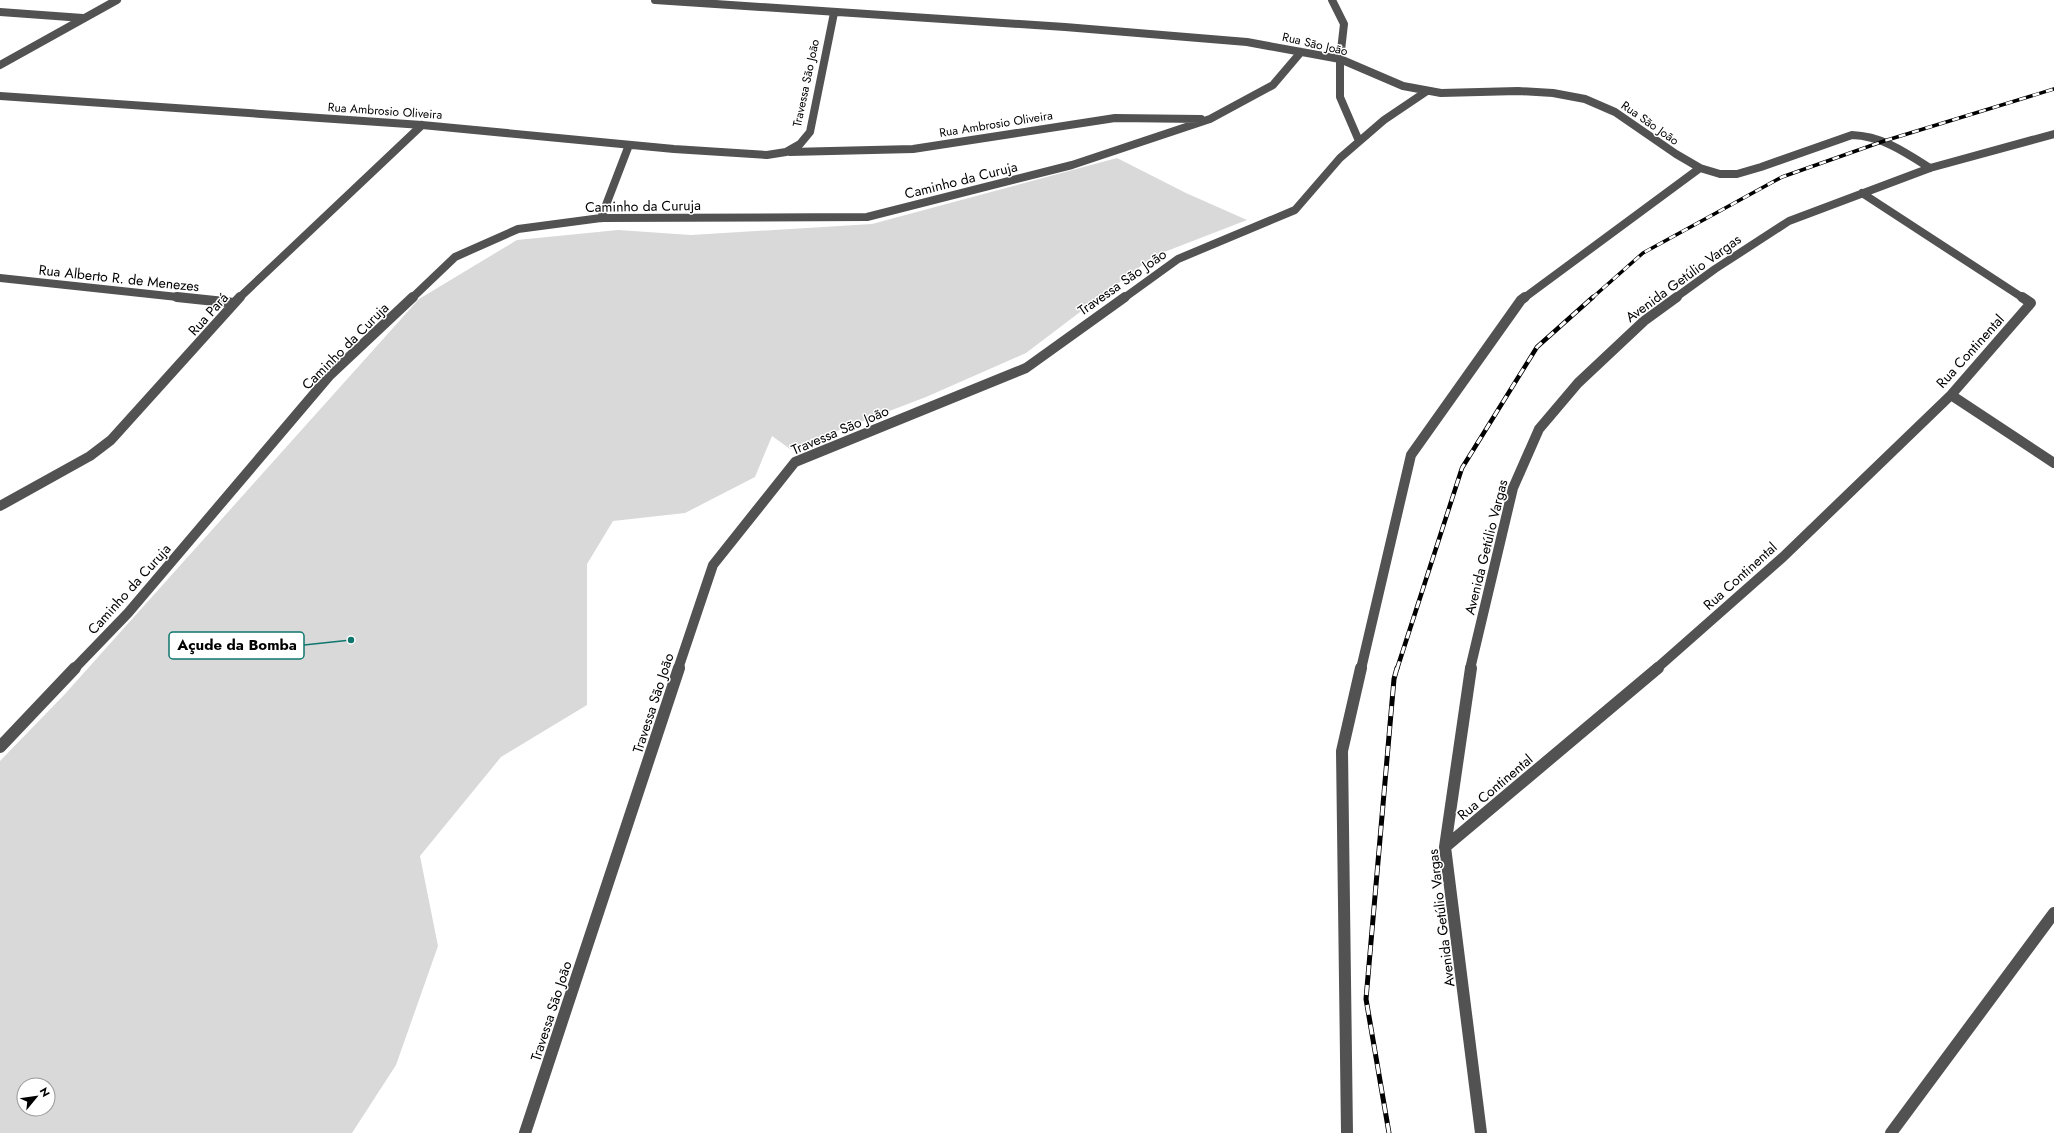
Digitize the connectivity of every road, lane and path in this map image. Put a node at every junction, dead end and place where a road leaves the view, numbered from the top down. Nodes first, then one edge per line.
1 (117, 0) edge
2 (655, 0) edge
3 (1332, 0) edge
4 (0, 12) edge
5 (834, 13) junction
6 (83, 18) junction
7 (1301, 52) junction
8 (1340, 59) junction
9 (0, 65) edge
10 (1427, 91) junction
11 (0, 96) edge
12 (1210, 119) junction
13 (422, 125) junction
14 (2054, 134) edge
15 (1359, 141) junction
16 (629, 144) junction
17 (786, 152) junction
18 (767, 155) joint
19 (1700, 168) junction
20 (1930, 168) junction
21 (1862, 193) junction
22 (601, 218) junction
23 (0, 278) edge
24 (234, 303) junction
25 (1951, 395) junction
26 (2054, 463) edge
27 (1, 504) edge
28 (0, 747) edge
29 (1445, 847) junction
30 (2054, 913) edge
31 (525, 1133) edge
32 (1347, 1133) edge
33 (1481, 1133) edge
34 (1891, 1133) edge

1 - 6 street
2 - 5 street, Rua São João
3 - 8 street
4 - 6 street
5 - 7 street, Rua São João
5 - 17 street, Travessa São João
6 - 9 street
7 - 8 street, Rua São João
7 - 12 street, Caminho da Curuja
8 - 10 street, Rua São João
8 - 15 street
10 - 15 street, Travessa São João
10 - 19 street, Rua São João
11 - 13 street, Rua Ambrosio Oliveira
12 - 17 street, Rua Ambrosio Oliveira
12 - 22 street, Caminho da Curuja
13 - 16 street, Rua Ambrosio Oliveira
13 - 24 street, Rua Pará
14 - 20 street, Avenida Getúlio Vargas
15 - 31 street, Travessa São João
16 - 18 street, Rua Ambrosio Oliveira
16 - 22 street
17 - 18 street, Travessa São João
19 - 20 street, Rua São João
19 - 32 street
20 - 21 street, Avenida Getúlio Vargas
21 - 25 street, Rua Continental
21 - 29 street, Avenida Getúlio Vargas
22 - 28 street, Caminho da Curuja
23 - 24 street, Rua Alberto R. de Menezes
24 - 27 street, Rua Pará
25 - 26 street
25 - 29 street, Rua Continental
29 - 33 street, Avenida Getúlio Vargas
30 - 34 street

